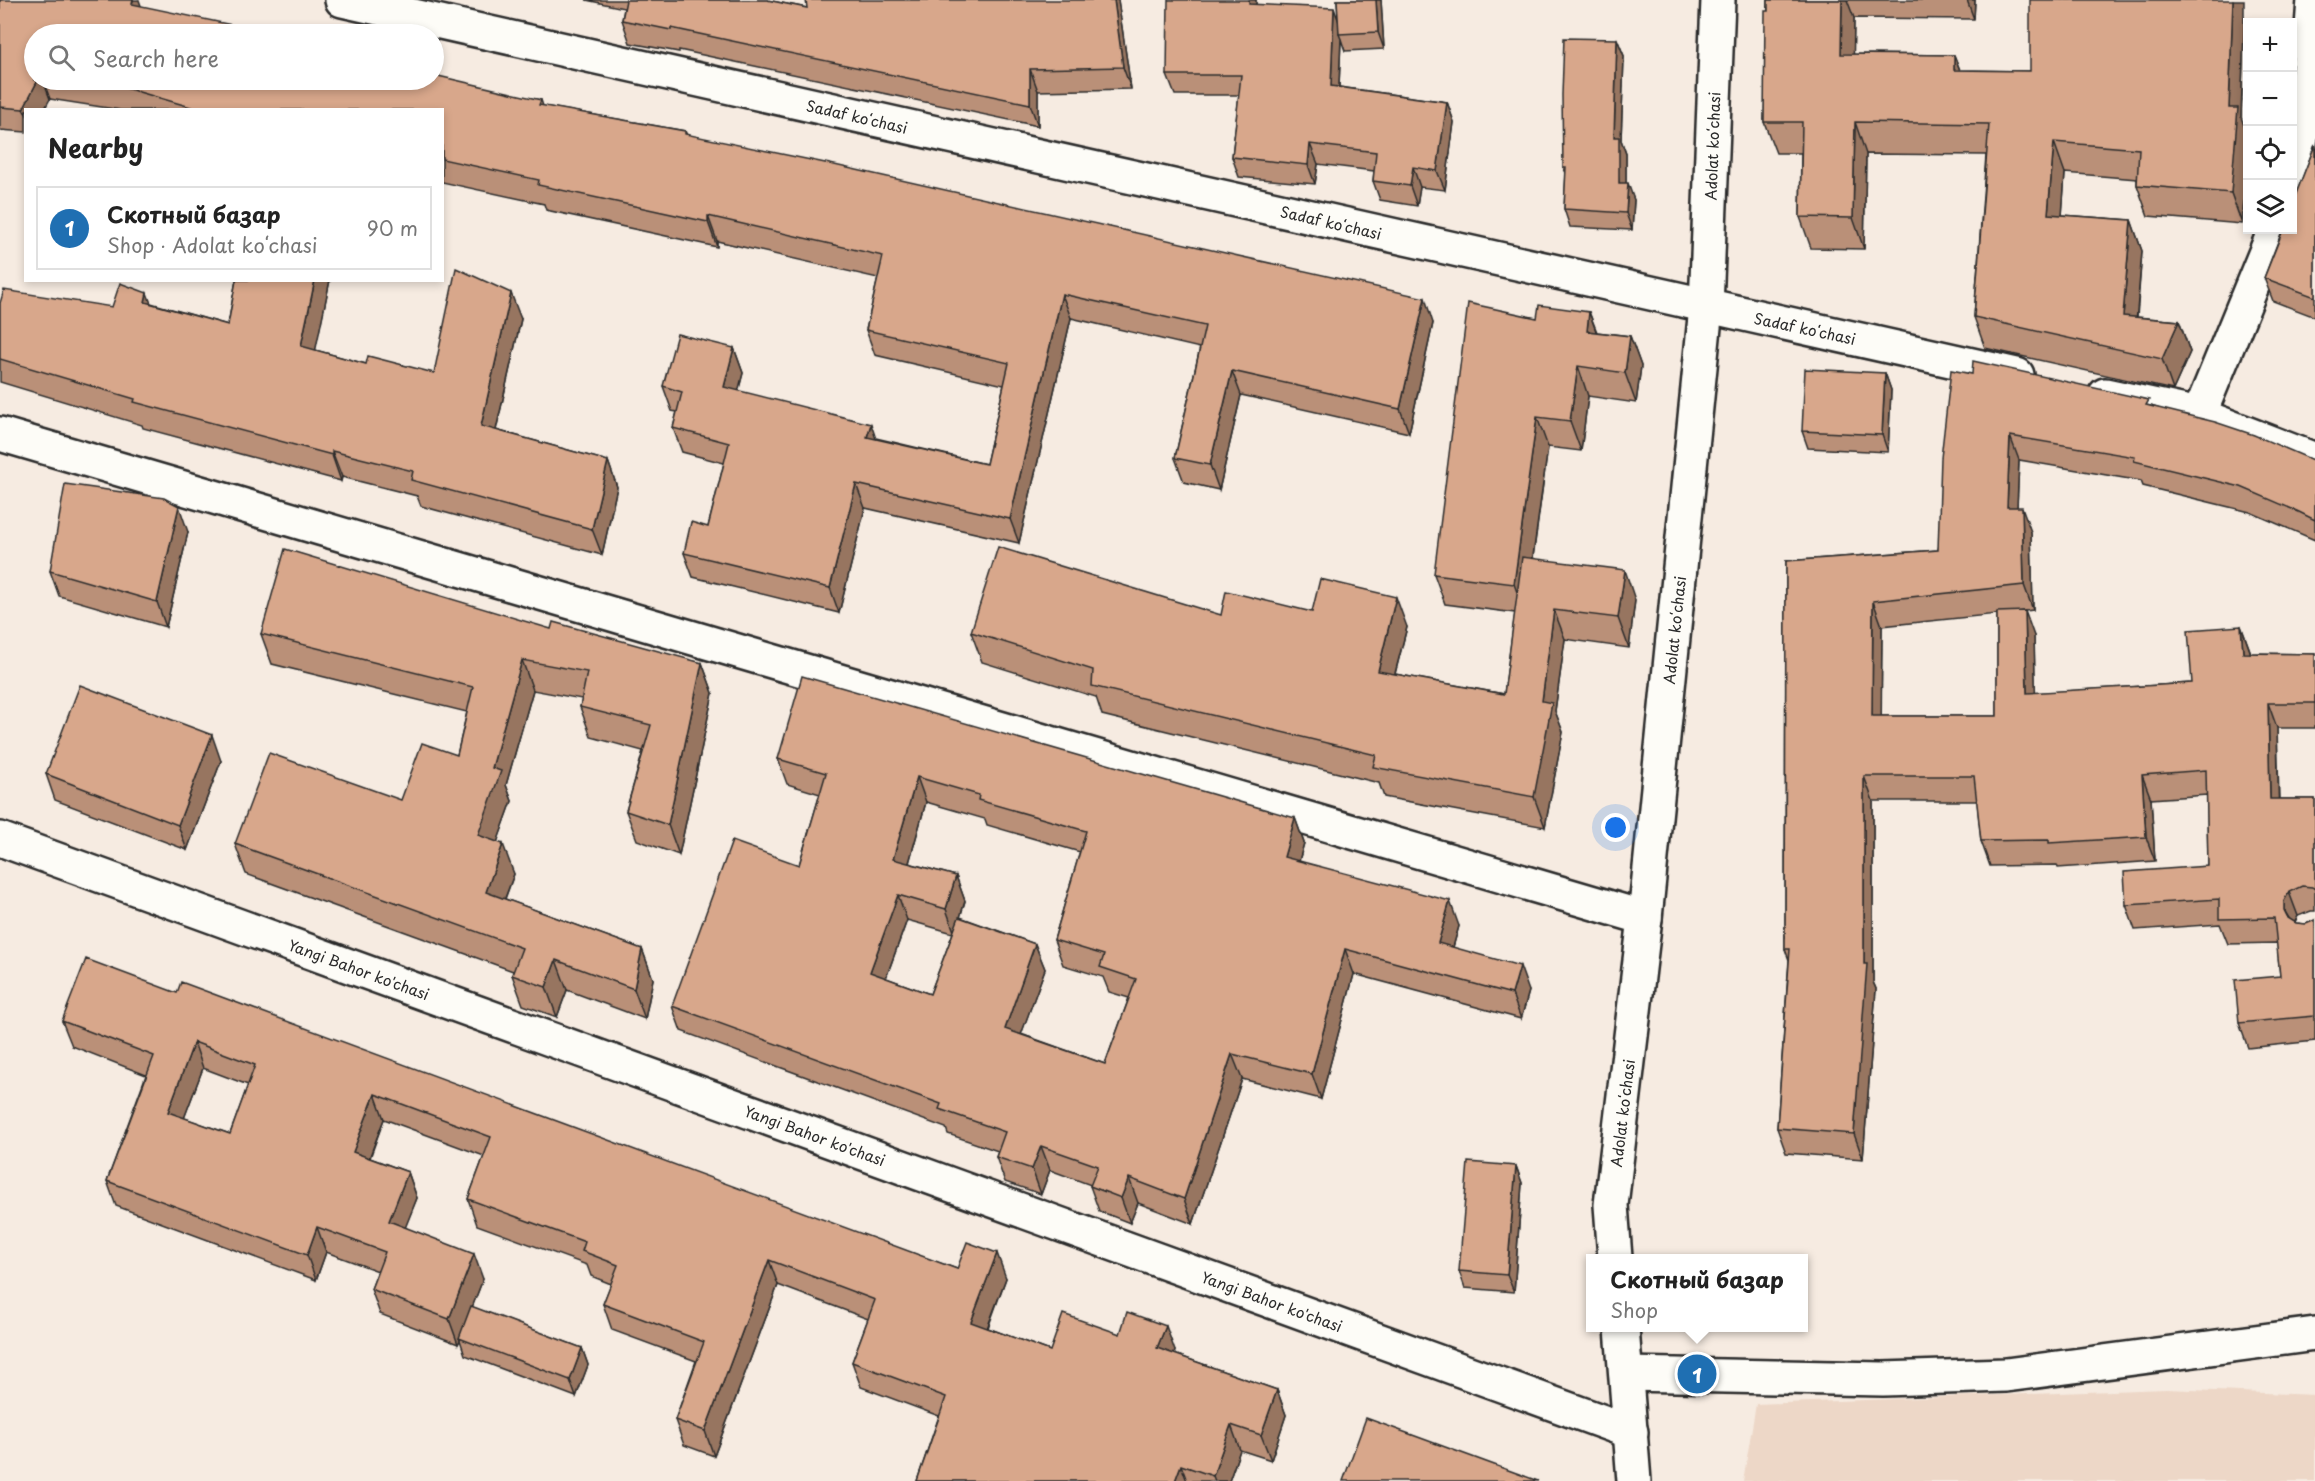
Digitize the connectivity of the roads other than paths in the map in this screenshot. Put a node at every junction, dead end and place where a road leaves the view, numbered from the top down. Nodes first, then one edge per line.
1 (342, 0) edge
2 (1718, 0) edge
3 (2314, 0) edge
4 (2295, 180) edge
5 (2273, 234) edge
6 (1706, 307) junction
7 (2199, 416) junction
8 (0, 434) edge
9 (2315, 460) edge
10 (0, 839) edge
11 (1645, 918) junction
12 (1615, 1254) edge
13 (1622, 1332) edge
14 (2315, 1334) edge
15 (1626, 1374) junction
16 (1631, 1432) junction
17 (1634, 1481) edge

1 - 6 street, Sadaf koʻchasi
2 - 6 street, Adolat koʻchasi
3 - 4 street
5 - 7 street
6 - 7 street, Sadaf koʻchasi
6 - 11 street, Adolat koʻchasi
7 - 9 street, Sadaf koʻchasi
8 - 11 street
10 - 16 street, Yangi Bahor ko'chasi
11 - 12 street, Adolat koʻchasi
13 - 15 street
14 - 15 street
15 - 16 street
16 - 17 street

